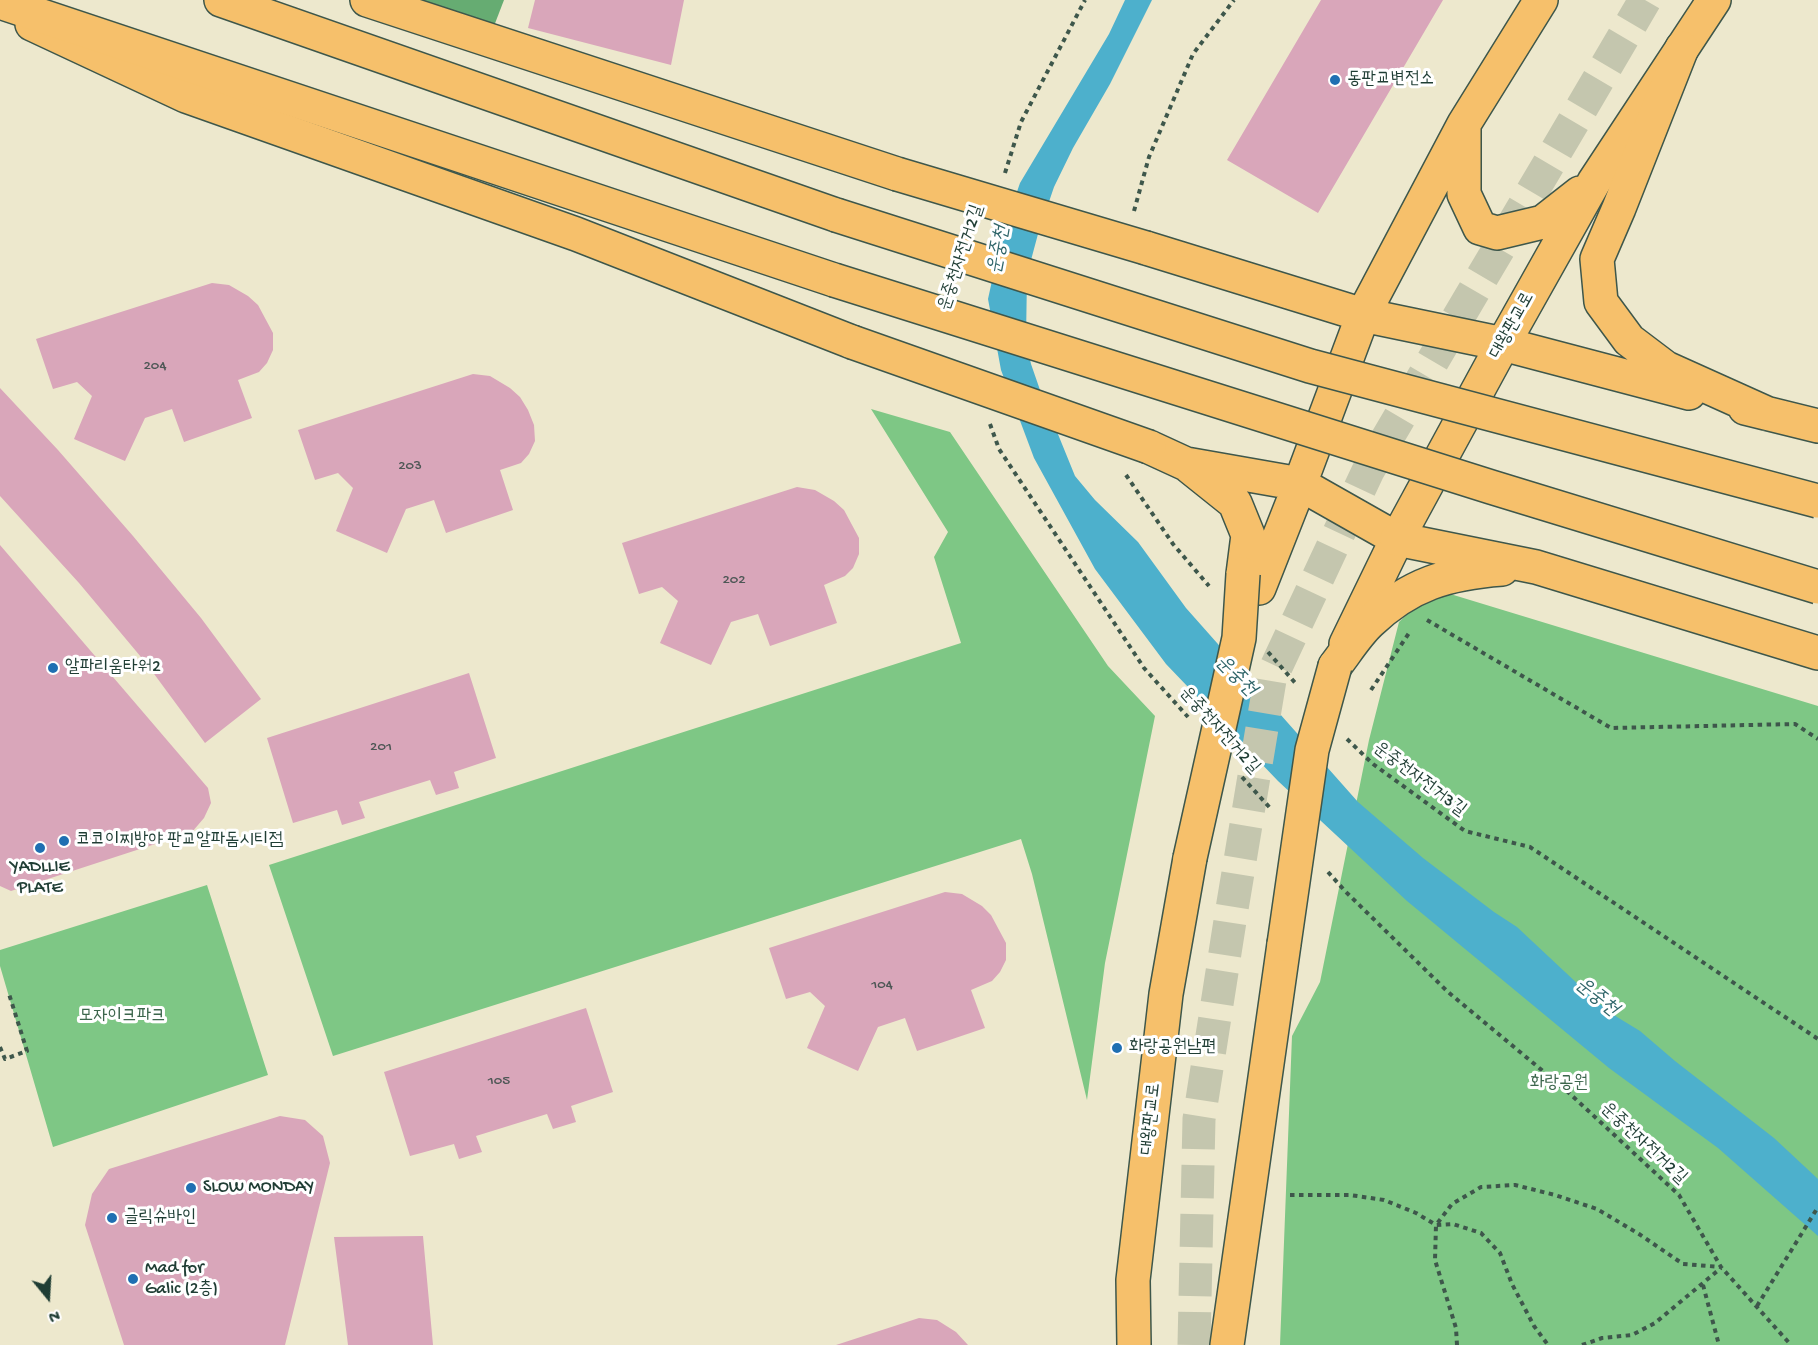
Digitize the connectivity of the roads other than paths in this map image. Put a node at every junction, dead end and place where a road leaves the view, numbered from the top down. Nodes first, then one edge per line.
1 (221, 0) edge
2 (367, 0) edge
3 (1541, 0) edge
4 (1714, 0) edge
5 (0, 2) edge
6 (0, 10) edge
7 (1682, 48) junction
8 (1464, 124) junction
9 (1594, 182) junction
10 (1363, 315) junction
11 (1503, 344) junction
12 (1766, 413) junction
13 (1818, 426) edge
14 (1186, 464) junction
15 (1300, 484) junction
16 (1818, 501) edge
17 (1397, 539) junction
18 (1536, 567) junction
19 (1251, 581) junction
20 (1818, 587) edge
21 (1818, 653) edge
22 (1335, 666) junction
23 (1134, 1345) edge
24 (1227, 1345) edge

1 - 16 main road, bridge
2 - 10 main road, bridge
3 - 8 main road
4 - 7 main road, 대왕판교로
5 - 20 main road, bridge
6 - 14 main road, bridge
7 - 9 main road, 대왕판교로
7 - 12 main road
8 - 9 main road
8 - 10 main road
9 - 11 main road, 대왕판교로
10 - 11 main road
10 - 15 main road
11 - 12 main road
11 - 17 main road, 대왕판교로
12 - 13 main road
14 - 15 main road
14 - 19 main road
15 - 17 main road
15 - 19 main road
17 - 18 main road
17 - 22 main road, 대왕판교로
18 - 21 main road
18 - 22 main road
19 - 23 main road, 대왕판교로, bridge
22 - 24 main road, bridge

